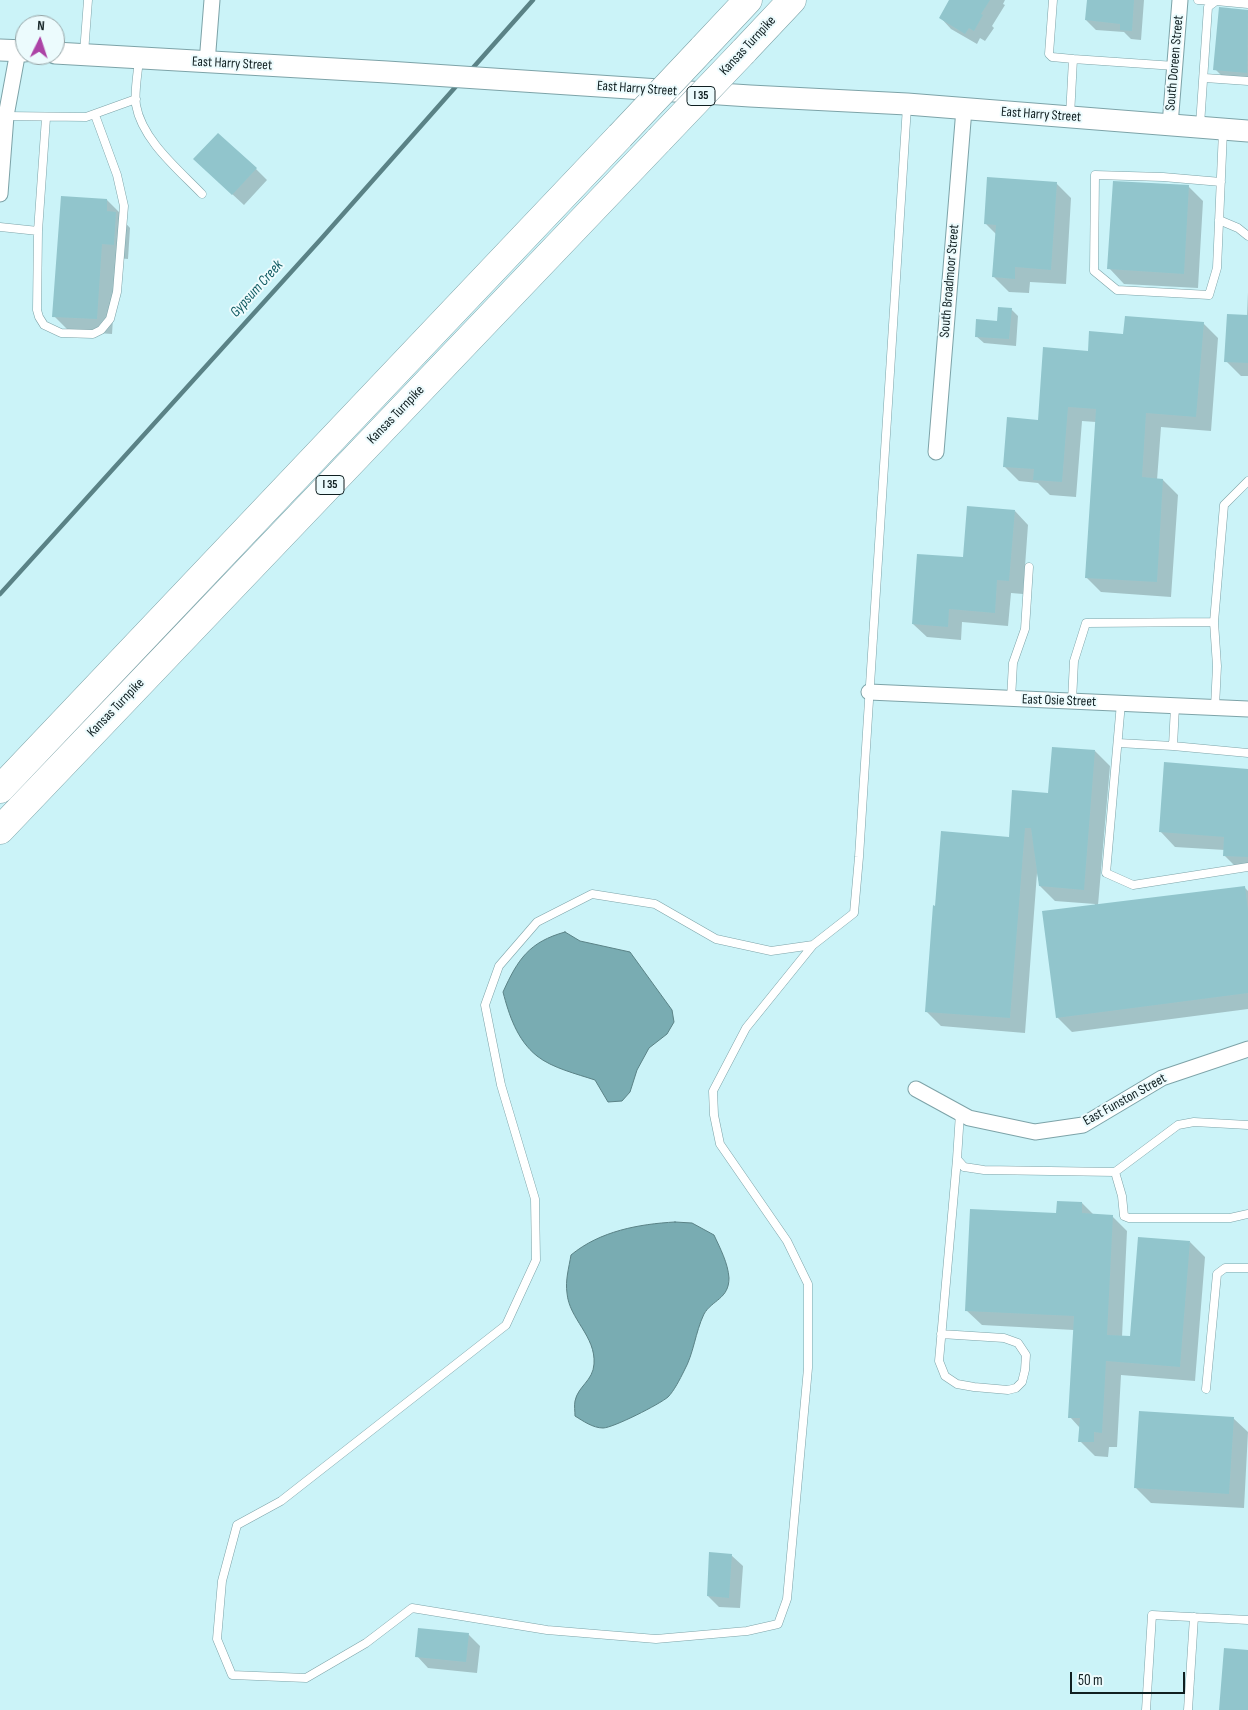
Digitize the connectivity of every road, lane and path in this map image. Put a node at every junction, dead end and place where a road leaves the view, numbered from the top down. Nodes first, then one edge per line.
1 (88, 0) edge
2 (212, 0) edge
3 (748, 0) edge
4 (792, 0) edge
5 (1053, 0) edge
6 (1180, 0) edge
7 (1198, 0) edge
8 (1216, 1) junction
9 (1248, 4) edge
10 (14, 51) edge
11 (65, 54) edge
12 (84, 55) junction
13 (139, 59) junction
14 (1073, 59) junction
15 (207, 63) junction
16 (1175, 66) junction
17 (1204, 78) junction
18 (1248, 81) edge
19 (136, 99) junction
20 (907, 104) junction
21 (964, 110) junction
22 (95, 115) junction
23 (6, 116) junction
24 (46, 118) junction
25 (1070, 118) junction
26 (1170, 125) junction
27 (1200, 128) junction
28 (1224, 129) junction
29 (1248, 131) edge
30 (1221, 182) junction
31 (0, 194) edge
32 (202, 194) dead end
33 (1219, 220) junction
34 (0, 227) edge
35 (38, 231) junction
36 (1248, 236) edge
37 (936, 452) dead end
38 (1248, 481) edge
39 (1030, 567) dead end
40 (1214, 622) junction
41 (869, 692) junction
42 (1011, 699) junction
43 (1072, 702) junction
44 (1121, 703) junction
45 (1174, 706) junction
46 (1215, 707) junction
47 (1248, 708) edge
48 (1118, 743) junction
49 (1173, 746) junction
50 (1248, 752) edge
51 (0, 789) edge
52 (0, 830) edge
53 (1248, 867) edge
54 (813, 945) junction
55 (1248, 1048) edge
56 (916, 1089) dead end
57 (960, 1113) junction
58 (1248, 1125) edge
59 (957, 1160) junction
60 (1115, 1172) junction
61 (1248, 1214) edge
62 (1248, 1268) edge
63 (941, 1334) junction
64 (1206, 1389) dead end
65 (1194, 1617) junction
66 (1248, 1620) edge
67 (1146, 1710) edge
68 (1188, 1710) edge

1 - 12 lane
2 - 15 street
3 - 51 highway, Kansas Turnpike / I 35, bridge
4 - 52 highway, Kansas Turnpike / I 35, bridge
5 - 14 lane
6 - 16 street, South Doreen Street
7 - 8 lane
8 - 9 lane
8 - 17 lane
10 - 23 street
11 - 12 main road, East Harry Street
12 - 13 main road, East Harry Street
13 - 15 main road, East Harry Street
13 - 19 lane
14 - 16 lane
14 - 25 lane
15 - 20 main road, East Harry Street
16 - 26 street, South Doreen Street
17 - 18 lane
17 - 27 lane
19 - 22 lane
19 - 32 lane
20 - 21 main road, East Harry Street
20 - 41 lane
21 - 25 main road, East Harry Street
21 - 37 street, South Broadmoor Street
22 - 24 lane
22 - 35 lane
23 - 24 lane
23 - 31 street
24 - 35 lane
25 - 26 main road, East Harry Street
26 - 27 main road, East Harry Street
27 - 28 main road, East Harry Street
28 - 29 main road, East Harry Street
28 - 30 lane
30 - 33 lane
30 - 33 lane
33 - 36 lane
34 - 35 lane
38 - 40 lane
39 - 42 lane
40 - 43 lane
40 - 46 lane
41 - 42 street, East Osie Street
41 - 54 lane
42 - 43 street, East Osie Street
43 - 44 street, East Osie Street
44 - 45 street, East Osie Street
44 - 48 lane
45 - 46 street, East Osie Street
45 - 49 lane
46 - 47 street, East Osie Street
48 - 49 lane
48 - 53 lane
49 - 50 lane
54 - 54 lane
55 - 57 street, East Funston Street
56 - 57 street, East Funston Street
57 - 59 lane
58 - 60 lane
59 - 60 lane
59 - 63 lane
60 - 61 lane
62 - 64 lane
63 - 63 lane
65 - 66 lane
65 - 67 lane
65 - 68 lane

